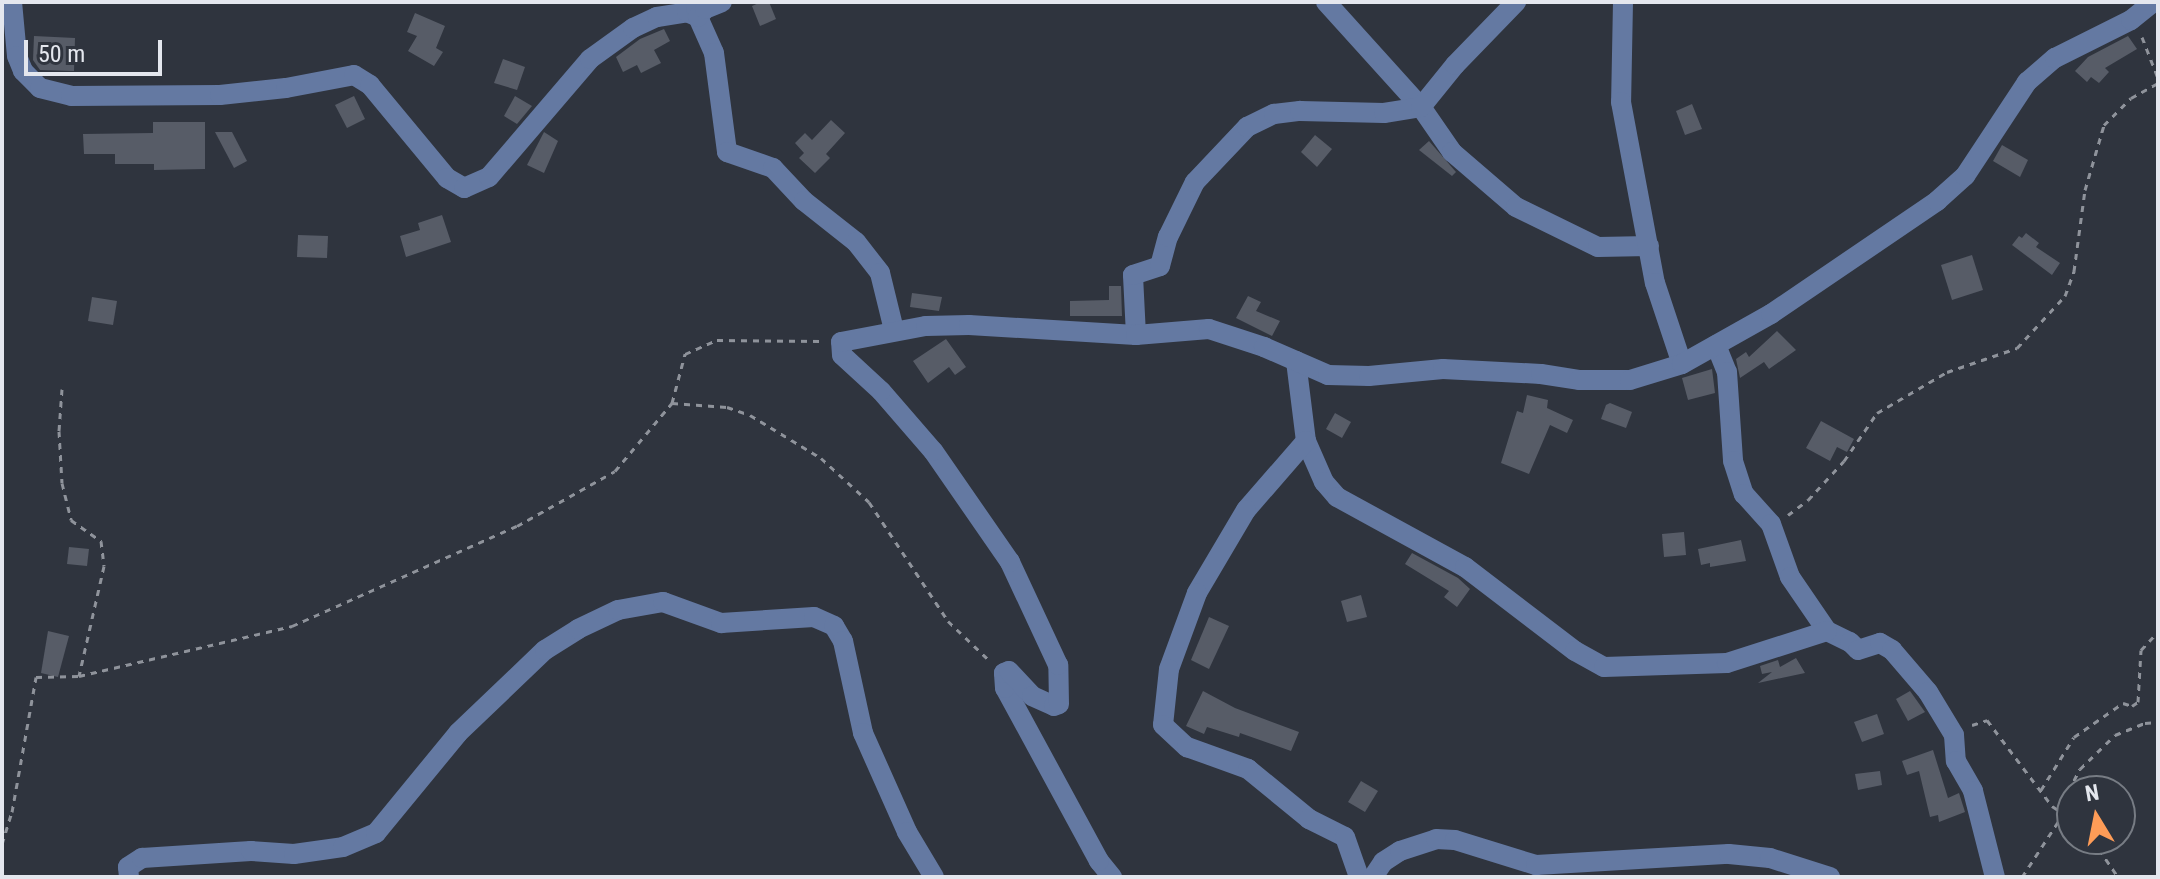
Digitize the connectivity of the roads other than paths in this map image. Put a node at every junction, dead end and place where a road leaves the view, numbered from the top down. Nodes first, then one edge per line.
1 (12, 2) edge
2 (722, 2) edge
3 (1326, 2) edge
4 (1516, 2) edge
5 (1623, 2) edge
6 (2153, 2) edge
7 (696, 9) edge
8 (1421, 107) junction
9 (1649, 246) junction
10 (894, 330) junction
11 (1136, 335) junction
12 (1716, 345) junction
13 (1296, 361) junction
14 (1682, 364) junction
15 (1306, 441) junction
16 (1827, 631) junction
17 (129, 877) edge
18 (934, 877) edge
19 (1112, 877) edge
20 (1359, 877) edge
21 (1373, 877) edge
22 (1830, 877) edge
23 (1995, 877) edge

1 - 7 street
2 - 7 street
3 - 8 street
4 - 8 street
5 - 9 street
6 - 12 street
7 - 10 street
8 - 9 street
8 - 11 street
9 - 14 street
10 - 11 street
10 - 19 street
11 - 13 street
12 - 14 street
12 - 16 street
13 - 14 street
13 - 15 street
15 - 16 street
15 - 20 street
16 - 23 street
17 - 18 street
21 - 22 street

